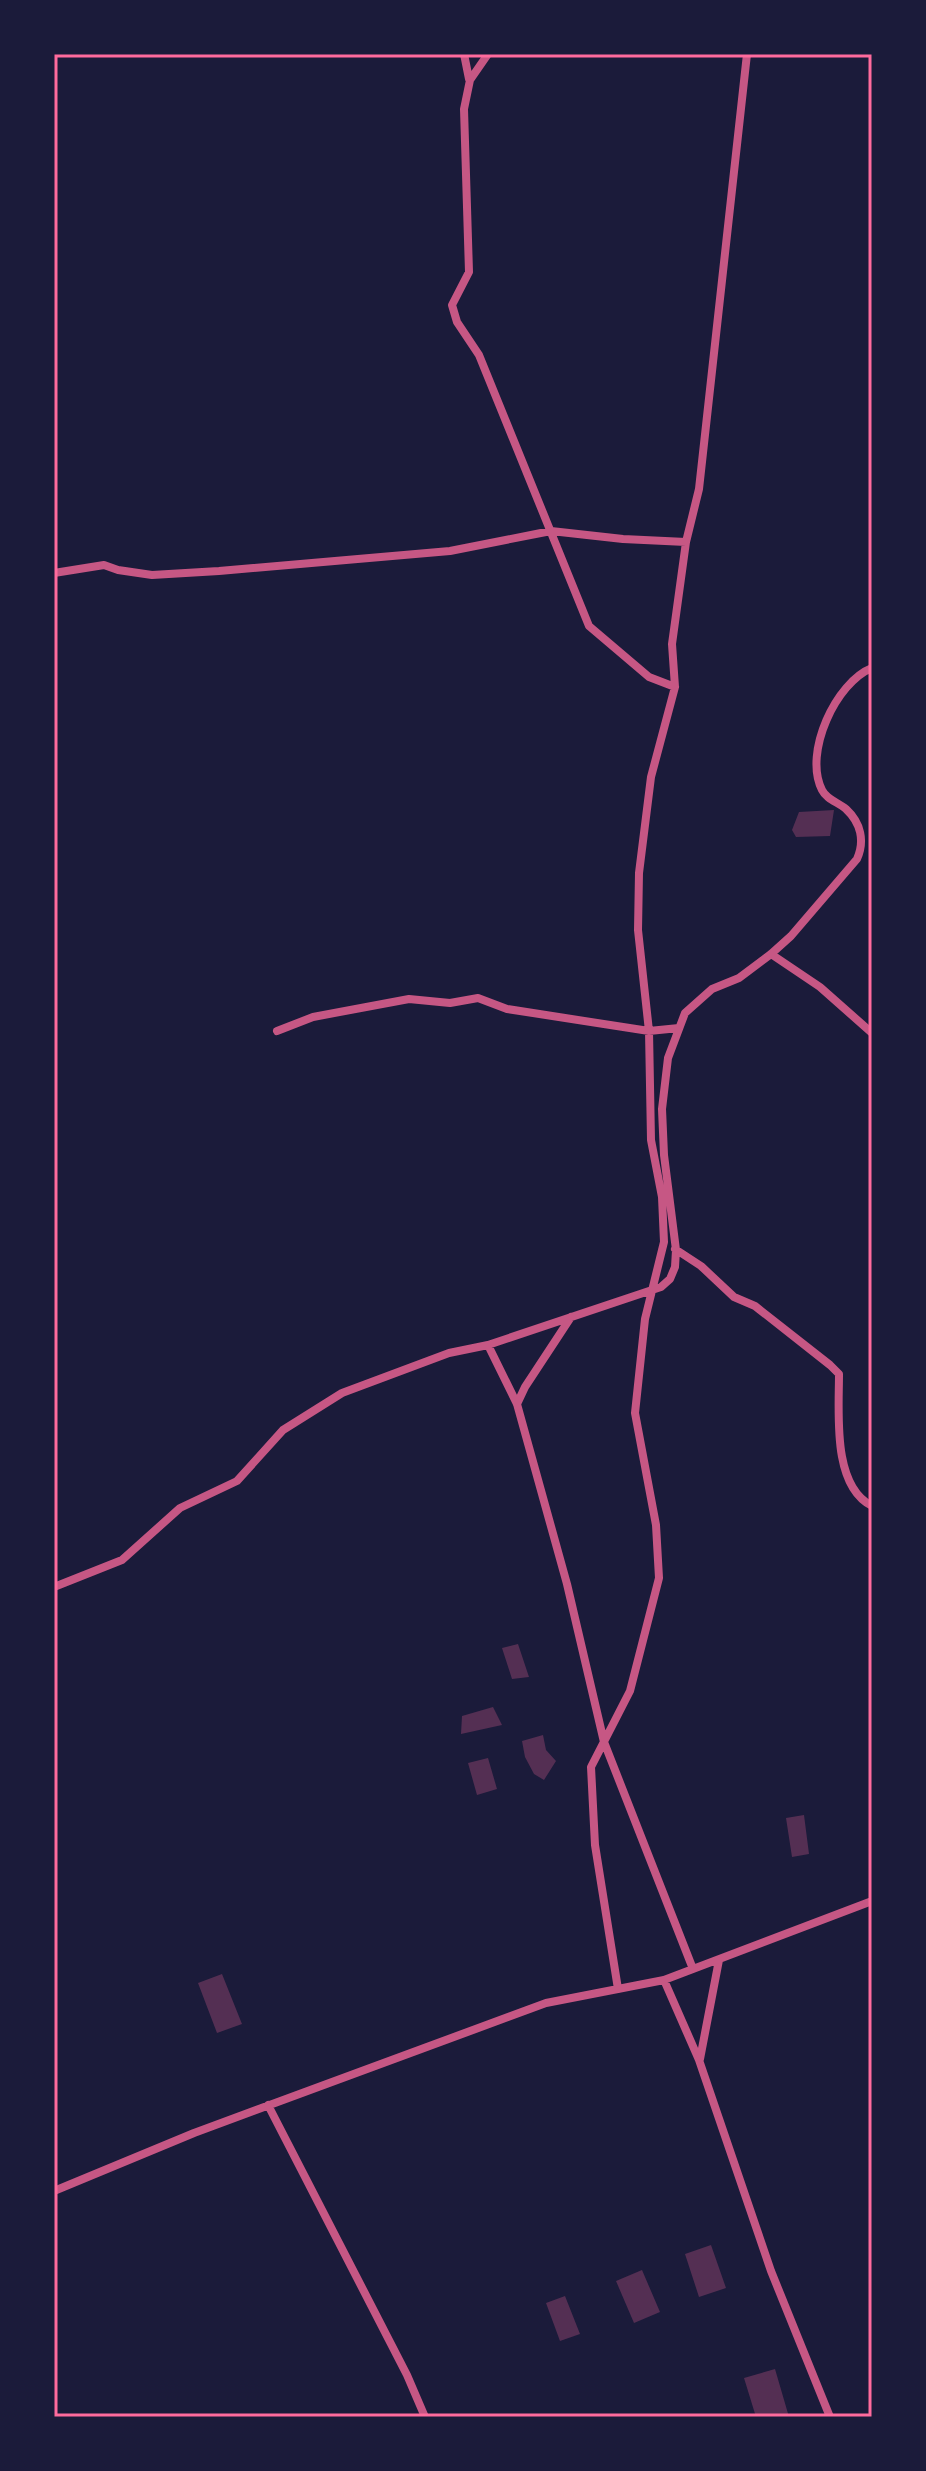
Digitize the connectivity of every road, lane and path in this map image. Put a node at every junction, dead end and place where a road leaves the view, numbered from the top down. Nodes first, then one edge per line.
1 (464, 54) edge
2 (488, 54) edge
3 (747, 54) edge
4 (470, 80) junction
5 (551, 531) junction
6 (686, 542) junction
7 (54, 573) edge
8 (872, 668) edge
9 (675, 687) junction
10 (861, 832) junction
11 (872, 837) edge
12 (771, 954) junction
13 (679, 1028) junction
14 (277, 1031) dead end
15 (649, 1031) junction
16 (872, 1033) edge
17 (664, 1242) junction
18 (676, 1250) junction
19 (652, 1290) junction
20 (571, 1317) junction
21 (488, 1345) junction
22 (517, 1404) junction
23 (872, 1506) edge
24 (54, 1587) edge
25 (604, 1742) junction
26 (872, 1901) edge
27 (719, 1960) junction
28 (693, 1969) junction
29 (664, 1980) junction
30 (618, 1989) junction
31 (699, 2060) junction
32 (268, 2105) junction
33 (54, 2191) edge
34 (425, 2417) edge
35 (830, 2417) edge

1 - 4 street
2 - 4 street
3 - 6 street
4 - 5 street
5 - 6 street
5 - 7 street
5 - 9 street
6 - 9 street
8 - 10 street
9 - 15 street
10 - 11 street
10 - 12 street
12 - 13 street
12 - 16 street
13 - 15 street
13 - 18 street
14 - 15 street
15 - 17 street
17 - 18 street
17 - 19 street
18 - 19 street
18 - 23 street
19 - 20 street
19 - 25 street
20 - 21 street
20 - 22 street
21 - 22 street
21 - 24 street
22 - 25 street
25 - 28 street
25 - 30 street
26 - 27 street
27 - 28 street
27 - 31 street
28 - 29 street
29 - 30 street
29 - 31 street
30 - 32 street
31 - 35 street
32 - 33 street
32 - 34 street

